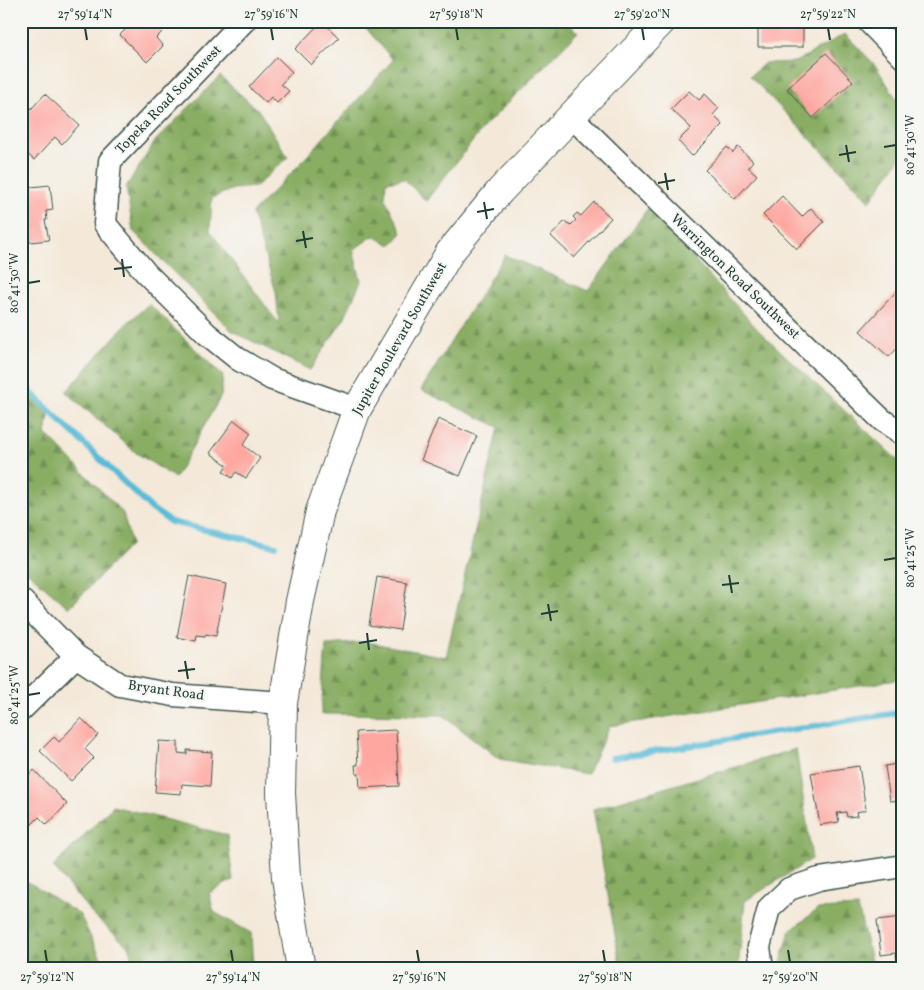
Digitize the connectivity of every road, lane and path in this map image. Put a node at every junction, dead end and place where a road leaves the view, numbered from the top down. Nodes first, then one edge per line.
1 (244, 21) edge
2 (662, 21) edge
3 (868, 21) edge
4 (903, 57) edge
5 (571, 116) junction
6 (357, 410) junction
7 (903, 434) edge
8 (21, 600) edge
9 (76, 656) junction
10 (283, 703) junction
11 (21, 710) edge
12 (903, 866) edge
13 (301, 969) edge
14 (762, 969) edge

1 - 6 street, Topeka Road Southwest
2 - 5 street, Jupiter Boulevard Southwest
3 - 4 street
5 - 6 street, Jupiter Boulevard Southwest
5 - 7 street, Warrington Road Southwest
6 - 10 street, Jupiter Boulevard Southwest
8 - 9 street, Bryant Road
9 - 10 street, Bryant Road
9 - 11 street
10 - 13 street, Jupiter Boulevard Southwest
12 - 14 street

